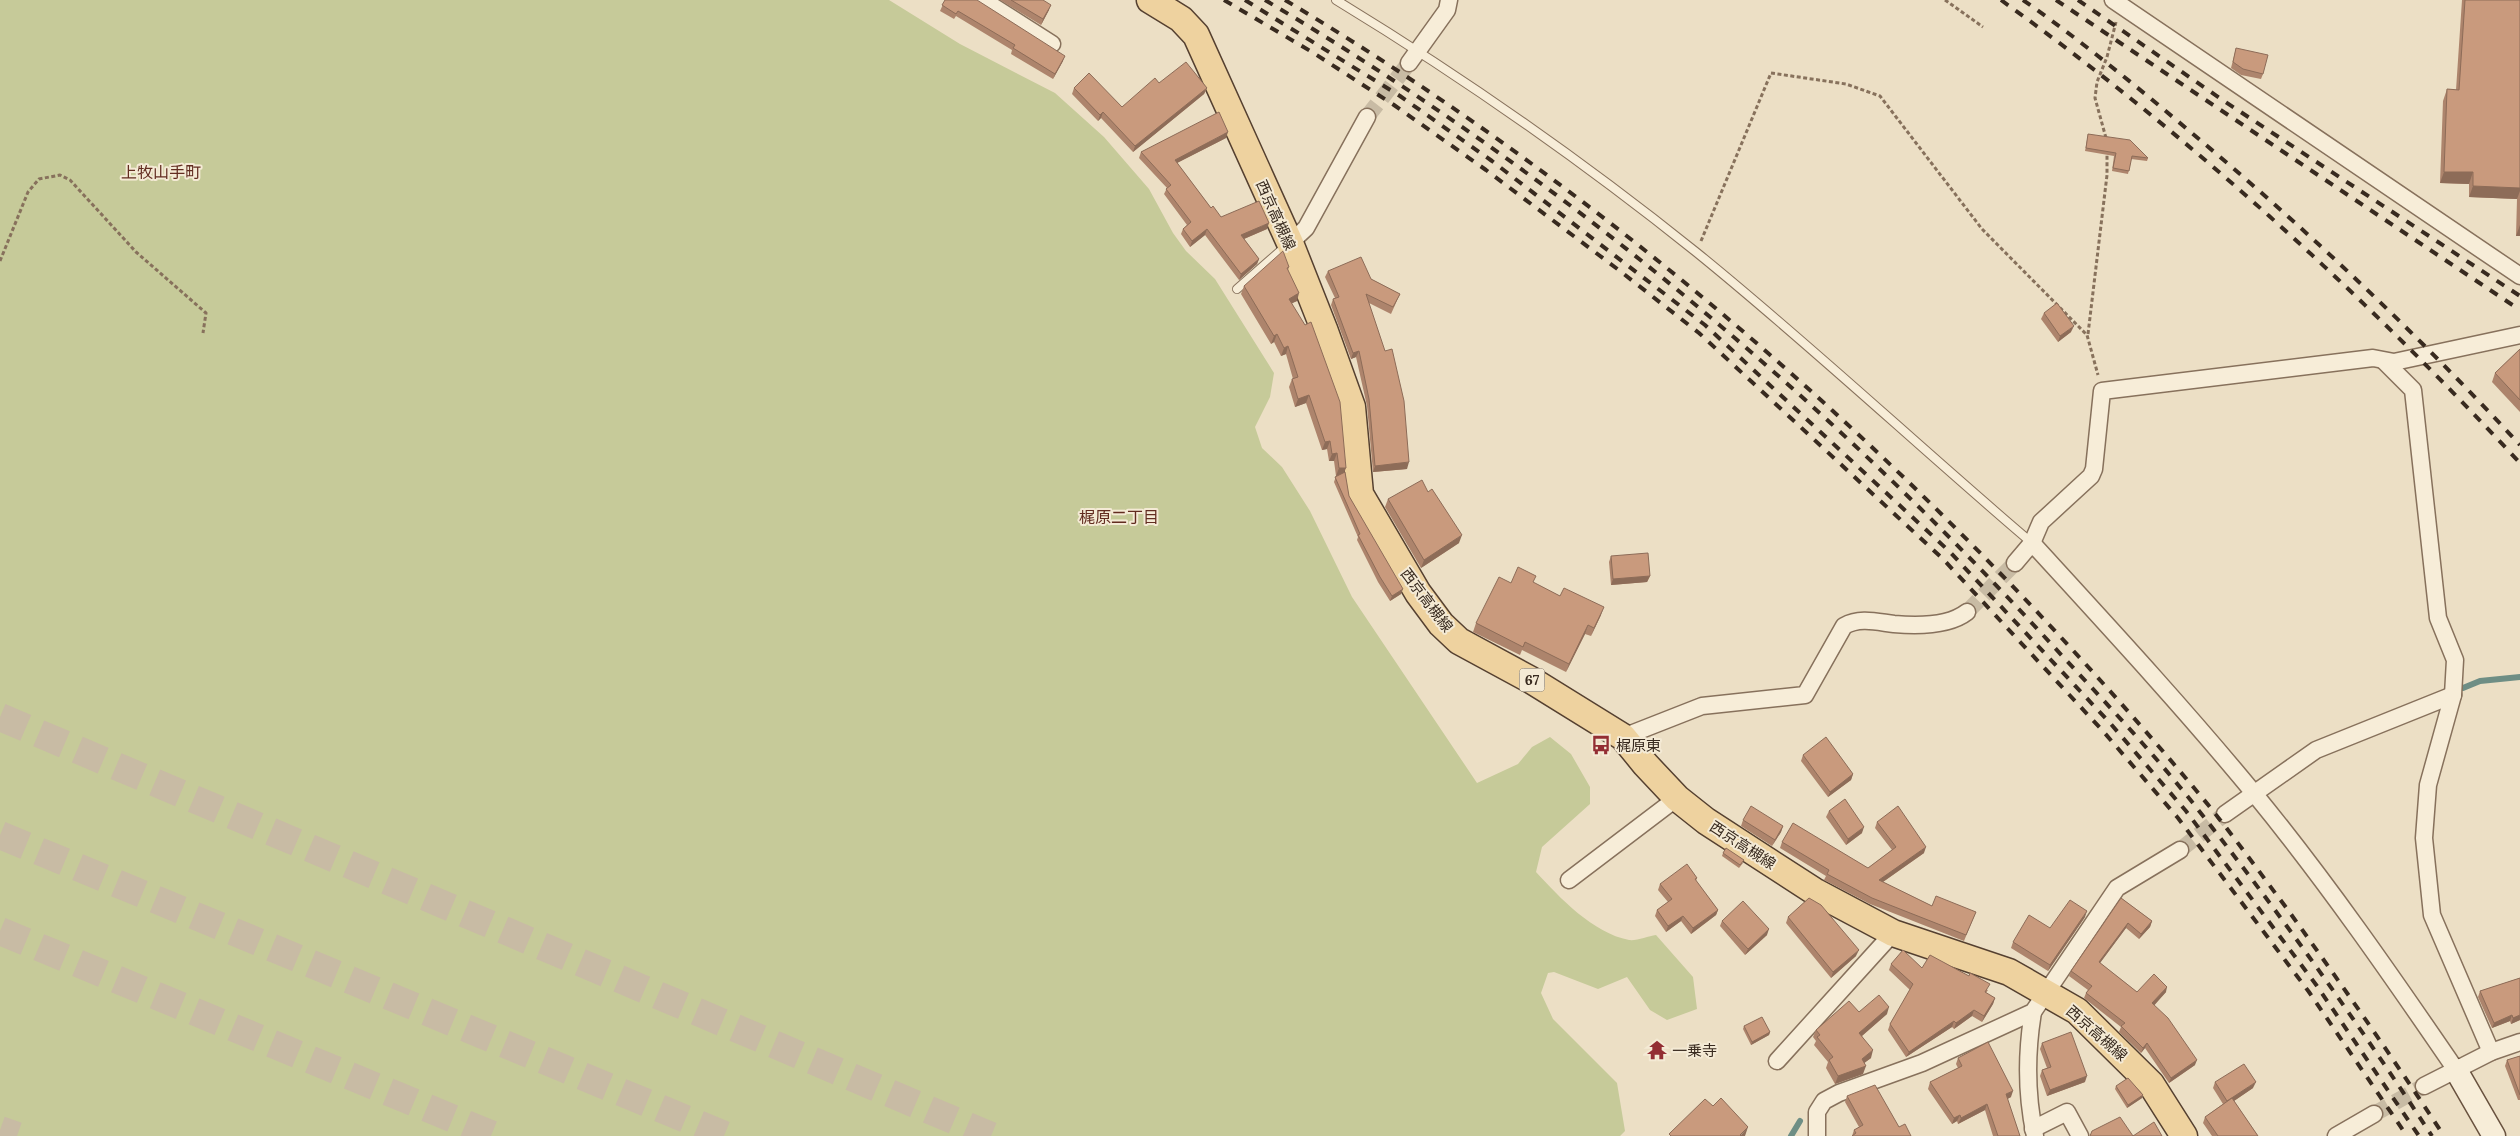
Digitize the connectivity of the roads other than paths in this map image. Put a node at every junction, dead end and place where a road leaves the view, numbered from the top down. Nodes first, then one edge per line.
1 (983, 0) edge
2 (1150, 0) edge
3 (1336, 0) edge
4 (1449, 0) edge
5 (2116, 6) edge
6 (1052, 44) dead end
7 (1414, 57) junction
8 (1368, 118) tunnel mouth
9 (1290, 243) junction
10 (2520, 276) edge
11 (1237, 289) dead end
12 (2520, 335) edge
13 (2384, 361) junction
14 (2032, 543) junction
15 (2015, 563) tunnel mouth
16 (1967, 612) tunnel mouth
17 (2453, 695) junction
18 (1623, 737) junction
19 (2253, 793) junction
20 (1677, 798) junction
21 (2225, 814) tunnel mouth
22 (2180, 850) tunnel mouth
23 (1569, 880) dead end
24 (1893, 933) junction
25 (2040, 1002) junction
26 (2520, 1042) edge
27 (2492, 1052) junction
28 (1777, 1061) dead end
29 (2456, 1070) junction
30 (2424, 1086) tunnel mouth
31 (2374, 1114) tunnel mouth
32 (2034, 1132) edge
33 (2181, 1135) edge
34 (1817, 1136) edge
35 (2080, 1136) edge
36 (2336, 1136) edge
37 (2494, 1136) edge

1 - 6 street
2 - 9 main road, 西京高槻線 / 67
3 - 7 lane
4 - 7 street
5 - 10 street
7 - 14 lane
8 - 9 street
9 - 11 lane
9 - 18 main road, 西京高槻線 / 67
12 - 13 street
13 - 14 street
13 - 17 street
14 - 15 street
14 - 19 street
16 - 18 street
17 - 19 street
17 - 27 street
18 - 20 main road, 西京高槻線 / 67
19 - 21 street
19 - 29 street
20 - 23 street
20 - 24 main road, 西京高槻線 / 67
22 - 25 street
24 - 25 main road, 西京高槻線 / 67
24 - 28 street
25 - 32 street
25 - 33 main road, 西京高槻線 / 67
25 - 34 street
26 - 27 street
27 - 29 street
29 - 30 street
29 - 37 street
31 - 36 street
32 - 35 street

